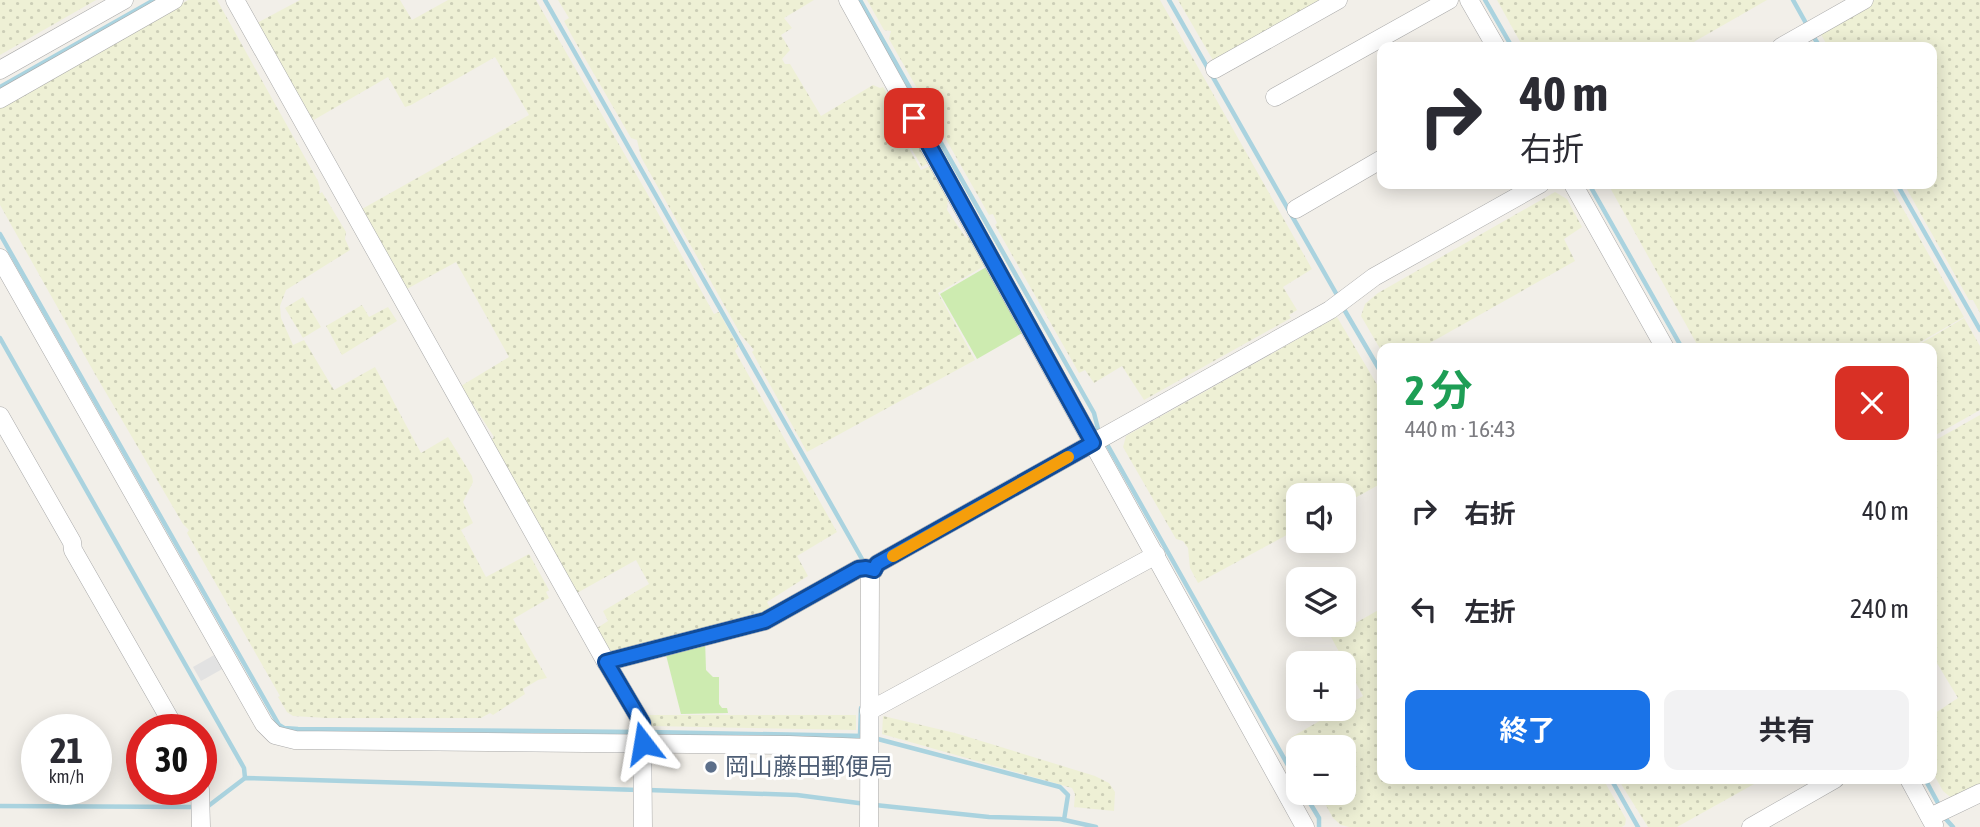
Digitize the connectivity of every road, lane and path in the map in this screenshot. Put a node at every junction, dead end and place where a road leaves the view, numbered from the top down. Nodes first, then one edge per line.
1 (124, 0) edge
2 (174, 0) edge
3 (236, 0) edge
4 (848, 0) edge
5 (1338, 0) edge
6 (1449, 0) edge
7 (1469, 0) edge
8 (1864, 0) edge
9 (1493, 42) edge
10 (1790, 42) edge
11 (1215, 69) dead end
12 (0, 70) edge
13 (1275, 97) dead end
14 (0, 99) edge
15 (1377, 162) edge
16 (1531, 189) edge
17 (1576, 189) edge
18 (1296, 209) dead end
19 (0, 258) edge
20 (1662, 343) edge
21 (0, 416) edge
22 (1093, 443) junction
23 (1156, 555) junction
24 (866, 569) junction
25 (606, 662) junction
26 (869, 711) junction
27 (167, 714) edge
28 (643, 736) junction
29 (869, 740) junction
30 (1826, 784) edge
31 (1912, 784) edge
32 (1980, 793) edge
33 (869, 812) edge
34 (1932, 822) edge
35 (643, 827) edge
36 (1305, 827) edge
37 (1751, 827) edge

1 - 12 street
2 - 14 street
3 - 25 street
4 - 22 street
5 - 11 street
6 - 13 street
7 - 9 street
8 - 10 street
15 - 18 street
16 - 22 street
17 - 20 street
19 - 28 street
21 - 27 street
22 - 23 street
22 - 24 street
23 - 26 street
23 - 36 street
24 - 25 street
24 - 26 street
25 - 28 street
26 - 29 street
28 - 29 street
28 - 35 street
29 - 33 street
30 - 37 street
31 - 34 street
32 - 34 street

